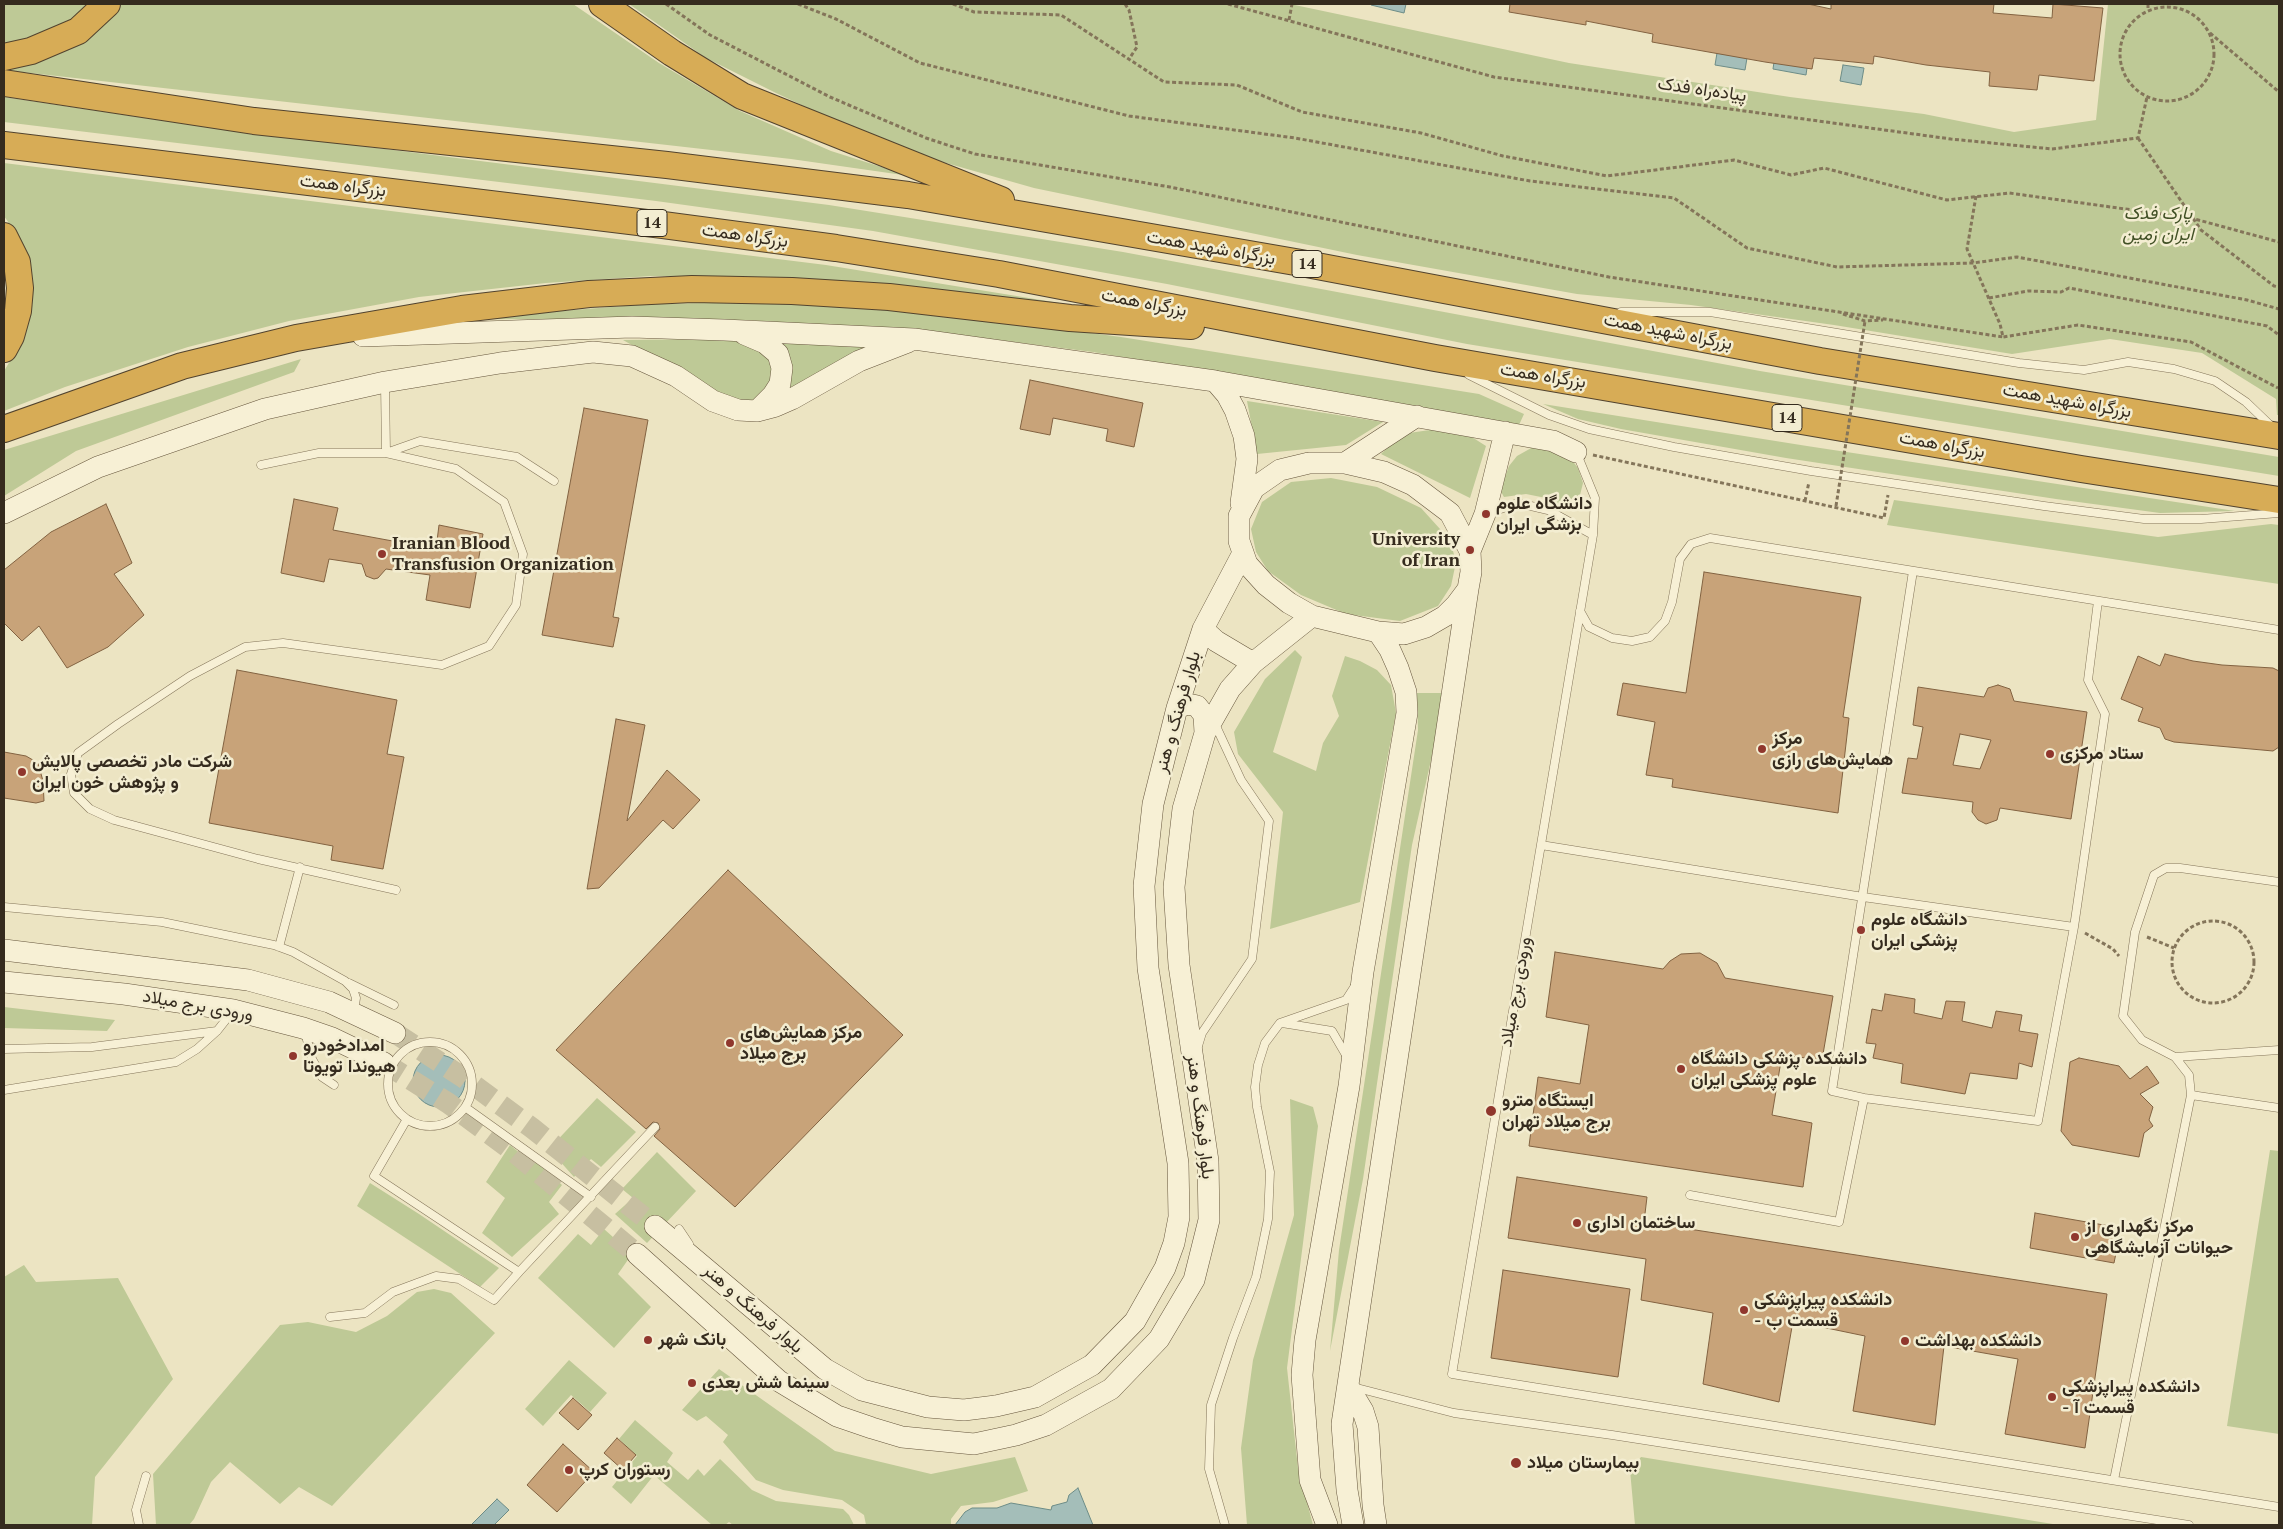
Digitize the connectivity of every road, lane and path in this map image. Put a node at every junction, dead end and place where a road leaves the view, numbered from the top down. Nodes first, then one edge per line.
1 (107, 4) edge
2 (602, 4) edge
3 (666, 4) edge
4 (798, 4) edge
5 (954, 4) edge
6 (1125, 4) edge
7 (1228, 4) edge
8 (1292, 4) edge
9 (2148, 4) edge
10 (2177, 6) edge
11 (2148, 10) junction
12 (1288, 20) junction
13 (2210, 33) junction
14 (4, 56) edge
15 (1129, 59) junction
16 (4, 82) edge
17 (2279, 92) edge
18 (2147, 97) junction
19 (2138, 138) junction
20 (4, 146) edge
21 (1976, 196) junction
22 (2192, 218) junction
23 (1058, 222) junction
24 (4, 236) edge
25 (2279, 242) edge
26 (1973, 263) junction
27 (2279, 287) edge
28 (1988, 298) junction
29 (2279, 309) edge
30 (1556, 311) junction
31 (1604, 311) dead end
32 (1831, 311) junction
33 (1614, 312) dead end
34 (1892, 320) junction
35 (1865, 321) junction
36 (724, 330) junction
37 (1296, 332) junction
38 (2279, 335) edge
39 (2003, 337) junction
40 (296, 338) junction
41 (914, 339) junction
42 (4, 349) edge
43 (1435, 358) junction
44 (1216, 381) junction
45 (385, 382) junction
46 (2278, 388) edge
47 (757, 411) junction
48 (1417, 416) junction
49 (4, 429) edge
50 (1505, 432) junction
51 (2279, 435) edge
52 (1576, 452) junction
53 (386, 453) junction
54 (1346, 463) junction
55 (261, 465) dead end
56 (1811, 471) junction
57 (554, 481) dead end
58 (1890, 482) junction
59 (2279, 500) edge
60 (1805, 501) junction
61 (1836, 506) junction
62 (4, 513) edge
63 (2279, 513) edge
64 (1485, 514) junction
65 (1239, 516) junction
66 (1593, 535) junction
67 (1470, 551) junction
68 (1243, 553) junction
69 (1913, 571) junction
70 (1468, 589) junction
71 (2098, 601) junction
72 (1580, 611) junction
73 (1312, 616) junction
74 (1203, 629) junction
75 (2279, 630) edge
76 (1378, 632) junction
77 (1253, 663) junction
78 (1177, 708) junction
79 (1209, 727) junction
80 (1541, 845) junction
81 (300, 867) junction
82 (2279, 882) edge
83 (396, 890) dead end
84 (1863, 897) junction
85 (4, 907) edge
86 (2074, 927) junction
87 (2135, 932) junction
88 (279, 947) junction
89 (2174, 948) junction
90 (4, 950) edge
91 (2129, 965) junction
92 (1363, 972) junction
93 (248, 980) junction
94 (345, 981) junction
95 (4, 982) edge
96 (315, 998) junction
97 (394, 1005) dead end
98 (233, 1010) junction
99 (354, 1014) junction
100 (1280, 1023) junction
101 (303, 1028) junction
102 (217, 1031) junction
103 (395, 1033) tunnel mouth
104 (4, 1049) edge
105 (2279, 1050) edge
106 (2175, 1057) junction
107 (384, 1063) tunnel mouth
108 (1194, 1064) junction
109 (334, 1085) dead end
110 (1349, 1086) junction
111 (4, 1090) edge
112 (2191, 1095) junction
113 (1864, 1098) junction
114 (466, 1108) junction
115 (2279, 1108) edge
116 (407, 1119) junction
117 (655, 1127) dead end
118 (1690, 1195) dead end
119 (591, 1197) junction
120 (656, 1226) tunnel mouth
121 (679, 1229) dead end
122 (637, 1254) tunnel mouth
123 (690, 1255) junction
124 (519, 1272) junction
125 (662, 1275) junction
126 (330, 1317) dead end
127 (1348, 1386) junction
128 (146, 1476) dead end
129 (2114, 1480) junction
130 (2279, 1507) edge
131 (139, 1525) edge
132 (1225, 1525) edge
133 (1327, 1525) edge
134 (1353, 1525) edge
135 (1376, 1525) edge
136 (2189, 1525) edge

1 - 14 highway
2 - 23 highway
3 - 32 path
4 - 26 path
5 - 15 path
6 - 15 path
7 - 12 path, پیاده‌راه فدک
8 - 12 path
9 - 11 path
10 - 11 path
10 - 13 path
11 - 18 path
12 - 19 path, پیاده‌راه فدک
13 - 17 path
13 - 18 path
15 - 21 path
16 - 23 highway, 14
18 - 19 path
19 - 22 path
20 - 37 highway, بزرگراه همت / 14
21 - 22 path
21 - 26 path
22 - 25 path
22 - 27 path
23 - 30 highway, بزرگراه شهید همت / 14
24 - 42 highway
26 - 28 path
26 - 29 path
28 - 38 path
28 - 39 path
30 - 31 lane
30 - 51 highway, بزرگراه شهید همت / 14
32 - 34 path
32 - 35 path
33 - 51 lane
34 - 35 path
34 - 39 path
35 - 61 path, bridge
36 - 40 main road
36 - 41 main road
36 - 47 main road
37 - 40 highway
37 - 43 highway, بزرگراه همت / 14
39 - 46 path
40 - 49 highway
41 - 44 main road
41 - 47 main road
43 - 56 lane
43 - 59 highway, بزرگراه همت / 14
44 - 48 main road
44 - 65 main road
45 - 47 main road
45 - 53 lane
45 - 62 main road
48 - 50 main road
48 - 54 main road
50 - 52 main road
50 - 64 main road
52 - 60 path
52 - 66 lane, ورودی برج میلاد
53 - 55 lane
53 - 57 lane
53 - 81 lane
54 - 65 main road
54 - 67 main road
56 - 58 lane
56 - 60 path
58 - 61 path
58 - 63 lane
60 - 61 path
64 - 66 lane
64 - 67 main road
65 - 68 main road
66 - 72 lane, ورودی برج میلاد
67 - 70 main road
68 - 73 main road
68 - 74 main road, بلوار فرهنگ و هنر
69 - 71 lane
69 - 72 lane
69 - 84 lane
70 - 76 main road
70 - 127 main road
71 - 75 lane
71 - 86 lane
72 - 80 lane, ورودی برج میلاد
73 - 76 main road
73 - 77 main road, بلوار فرهنگ و هنر
74 - 77 main road
74 - 78 main road, بلوار فرهنگ و هنر
76 - 92 main road
77 - 79 main road, بلوار فرهنگ و هنر
78 - 79 main road
78 - 123 main road, بلوار فرهنگ و هنر
79 - 108 main road, بلوار فرهنگ و هنر
79 - 108 lane
80 - 84 lane
80 - 129 lane, ورودی برج میلاد
81 - 83 lane
81 - 88 lane
82 - 87 lane
84 - 86 lane
84 - 113 lane
85 - 88 lane
86 - 91 path
86 - 113 lane
87 - 89 path
87 - 91 lane
88 - 94 lane
89 - 89 path
90 - 93 main road
91 - 106 lane
92 - 100 lane
92 - 110 main road
93 - 96 main road
93 - 98 main road
94 - 97 lane
94 - 99 lane
95 - 98 main road, ورودی برج میلاد
96 - 99 main road
96 - 101 main road
98 - 101 main road, ورودی برج میلاد
98 - 102 lane
99 - 103 main road
100 - 110 lane
100 - 132 lane
101 - 107 main road, ورودی برج میلاد
101 - 109 lane
102 - 104 lane
102 - 111 lane
105 - 106 lane
106 - 112 lane
108 - 125 main road, بلوار فرهنگ و هنر
110 - 133 main road
112 - 115 lane
112 - 129 lane
113 - 118 lane
114 - 116 lane
114 - 116 lane
114 - 119 lane
116 - 124 lane
117 - 119 lane
119 - 124 lane
120 - 123 main road, بلوار فرهنگ و هنر
121 - 123 lane
122 - 125 main road, بلوار فرهنگ و هنر
123 - 125 main road
124 - 126 lane
127 - 134 main road
127 - 135 main road
127 - 136 lane
128 - 131 lane
129 - 130 lane

